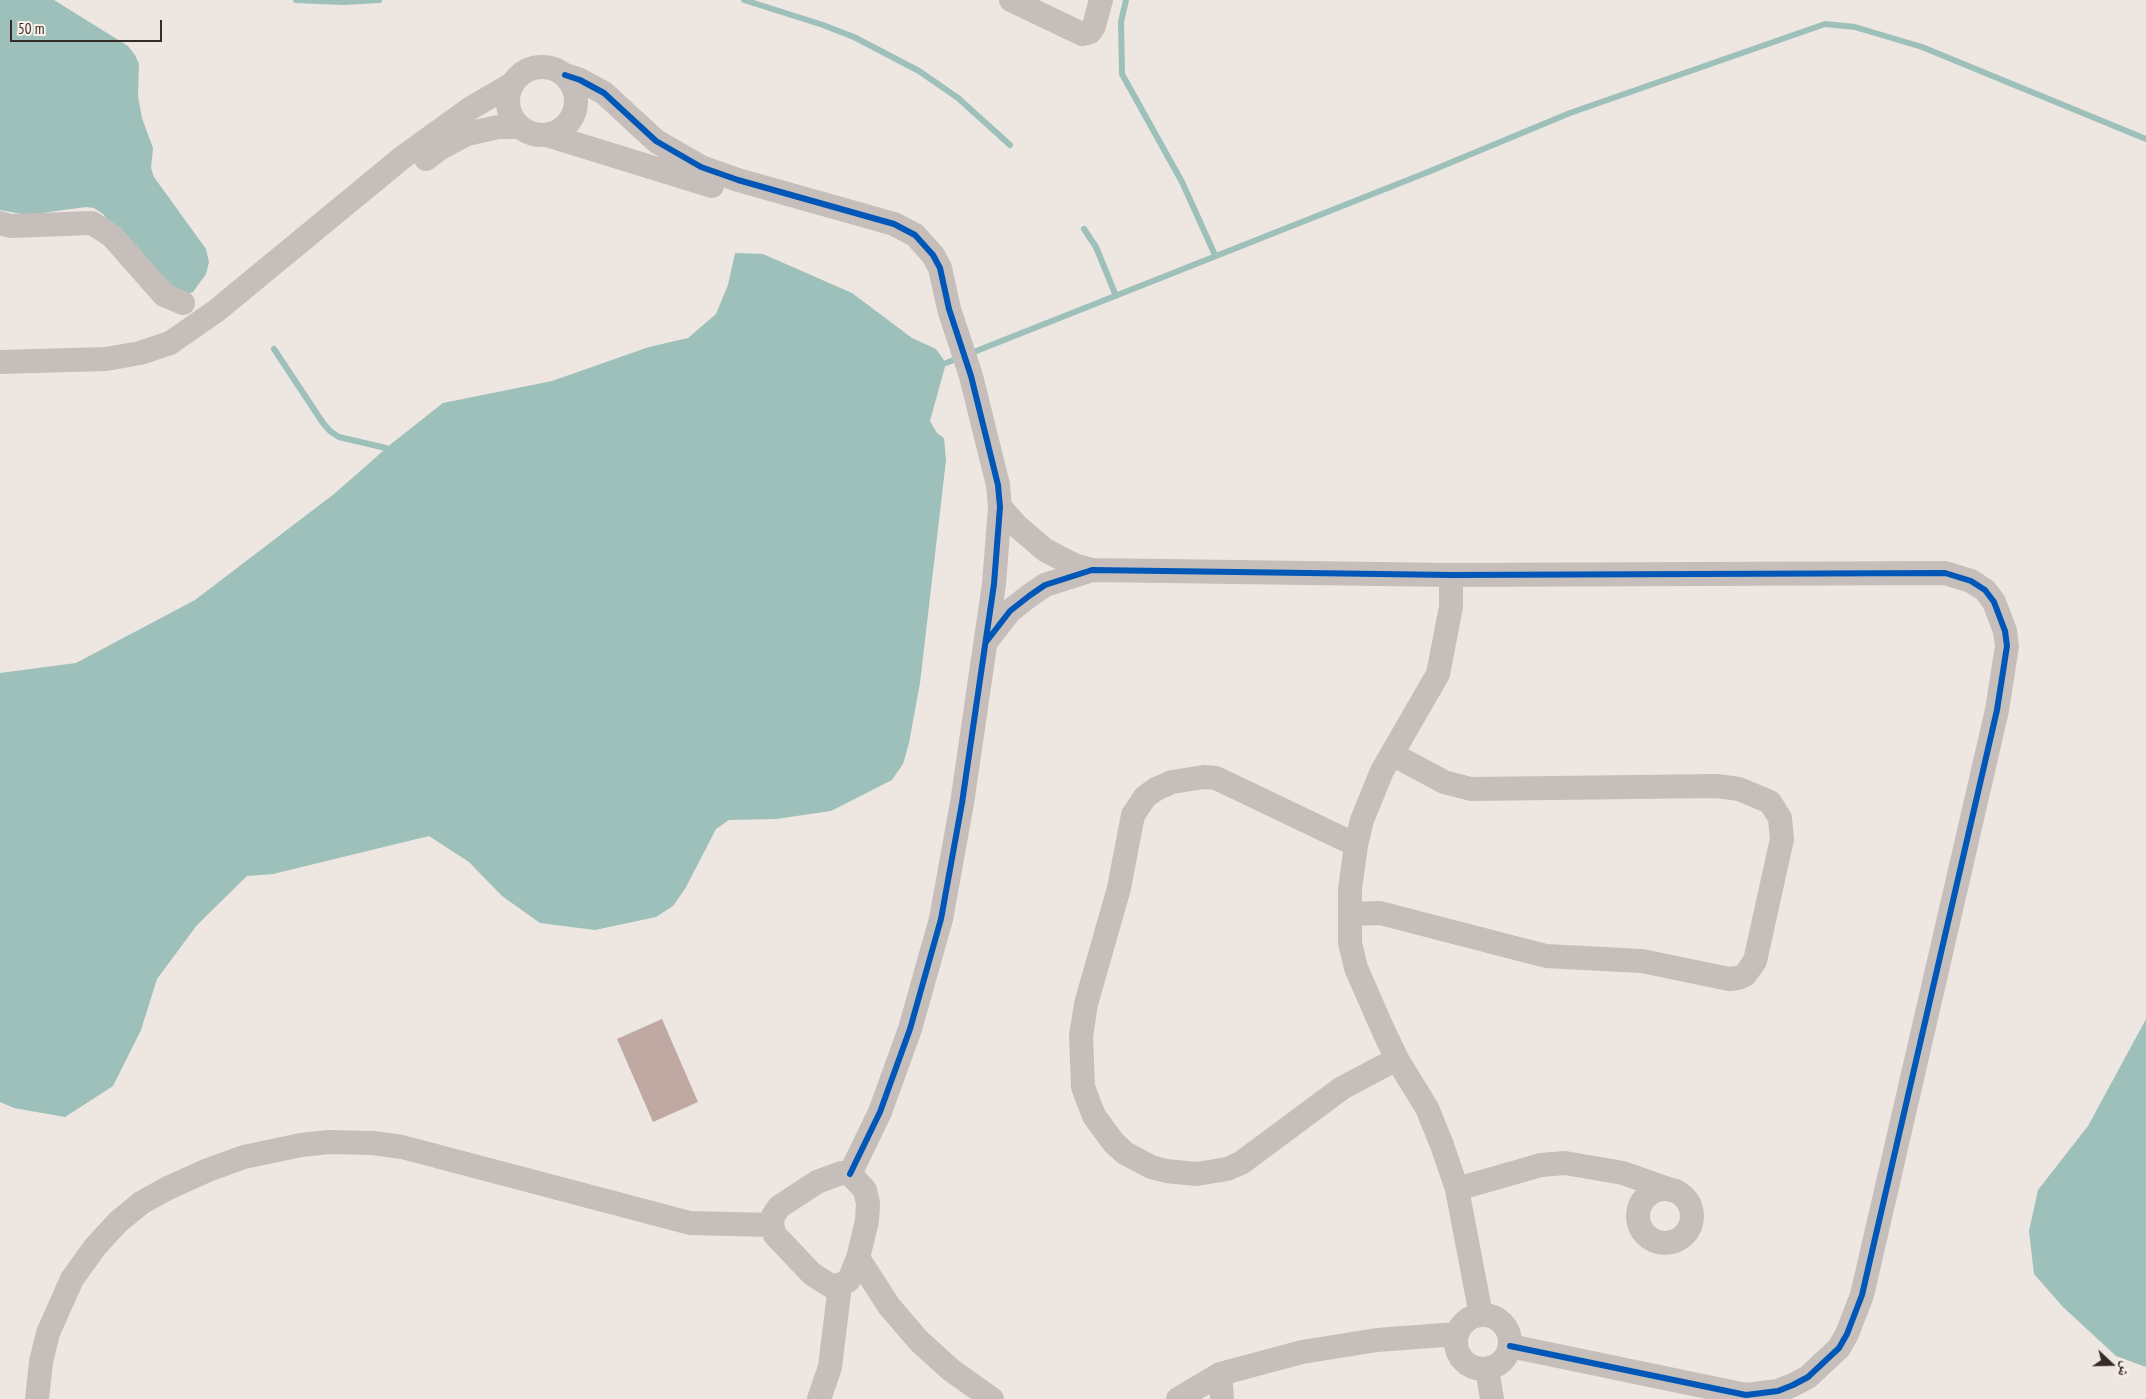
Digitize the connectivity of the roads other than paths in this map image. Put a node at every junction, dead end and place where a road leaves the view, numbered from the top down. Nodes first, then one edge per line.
1 (1011, 0) edge
2 (1101, 0) edge
3 (565, 75) junction
4 (512, 84) junction
5 (519, 126) junction
6 (548, 135) junction
7 (0, 223) edge
8 (183, 303) dead end
9 (949, 309) junction
10 (0, 362) edge
11 (0, 377) edge
12 (1000, 507) junction
13 (1092, 570) junction
14 (1451, 575) junction
15 (986, 642) junction
16 (1392, 754) junction
17 (1356, 845) junction
18 (1350, 914) junction
19 (1397, 1059) junction
20 (1624, 1173) junction
21 (850, 1174) junction
22 (1457, 1189) junction
23 (1672, 1190) junction
24 (1640, 1207) junction
25 (772, 1225) junction
26 (858, 1258) junction
27 (840, 1286) junction
28 (1480, 1314) junction
29 (1457, 1334) junction
30 (1510, 1346) junction
31 (1488, 1369) junction
32 (1220, 1374) junction
33 (37, 1399) edge
34 (819, 1399) edge
35 (992, 1399) edge
36 (1178, 1399) edge
37 (1222, 1399) edge
38 (1492, 1399) edge

1 - 2 street
3 - 4 street
3 - 6 street
3 - 9 street
4 - 5 street
4 - 10 street
5 - 6 street
5 - 11 street
6 - 9 street
7 - 8 street
9 - 12 street
12 - 13 street
12 - 15 street
13 - 14 street
13 - 15 street
14 - 16 street
14 - 30 street
15 - 21 street
16 - 17 street
16 - 18 street
17 - 18 street
17 - 19 street
18 - 19 street
19 - 22 street
20 - 22 street
20 - 23 street
20 - 24 street
21 - 25 street
21 - 26 street
22 - 28 street
23 - 24 street
23 - 24 street
25 - 27 street
25 - 33 street
26 - 27 street
26 - 35 street
27 - 34 street
28 - 29 street
28 - 30 street
29 - 31 street
29 - 32 street
30 - 31 street
31 - 38 street
32 - 36 street
32 - 37 street

